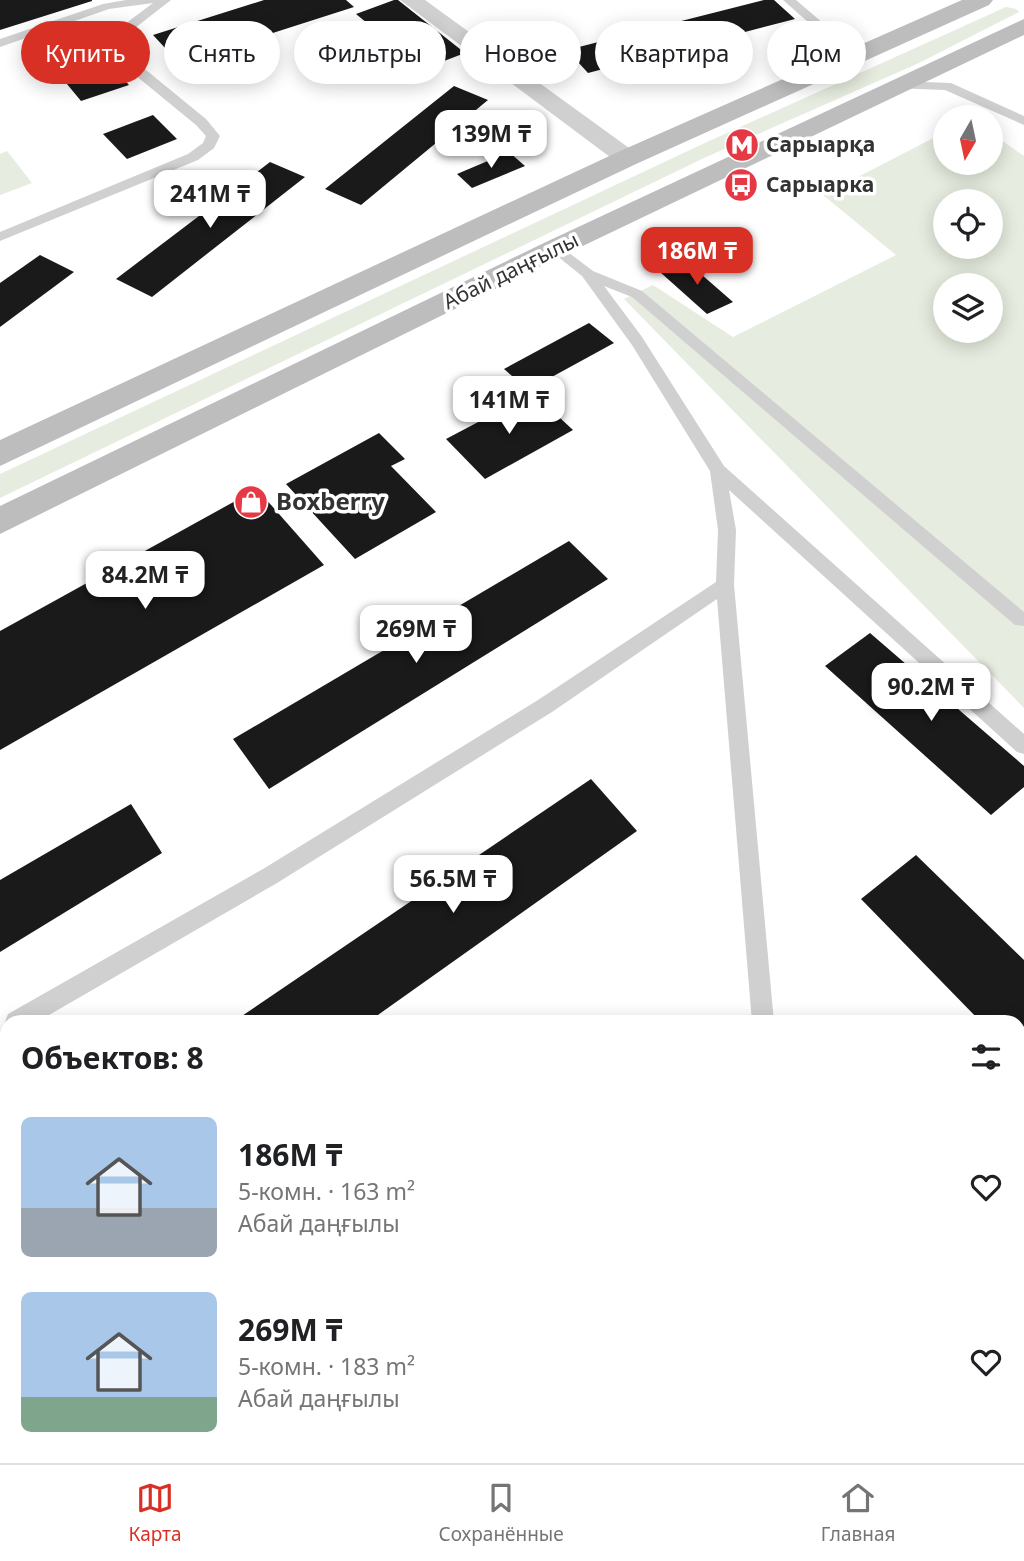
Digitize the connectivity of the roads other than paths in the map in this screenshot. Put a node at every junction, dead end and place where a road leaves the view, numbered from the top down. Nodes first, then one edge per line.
1 (153, 0) edge
2 (165, 0) edge
3 (411, 0) edge
4 (789, 0) edge
5 (981, 0) edge
6 (813, 21) edge
7 (1024, 26) edge
8 (0, 43) edge
9 (866, 52) edge
10 (794, 84) edge
11 (896, 85) junction
12 (1024, 121) edge
13 (627, 158) junction
14 (0, 237) edge
15 (556, 248) junction
16 (587, 273) junction
17 (0, 454) edge
18 (718, 470) junction
19 (0, 521) edge
20 (725, 585) junction
21 (1021, 620) dead end
22 (1024, 746) edge
23 (28, 1015) edge
24 (762, 1015) edge

1 - 8 lane
2 - 14 lane
3 - 13 street
4 - 6 lane
5 - 9 main road
7 - 11 main road, Абай даңғылы
10 - 13 main road
11 - 12 lane
11 - 15 main road, Абай даңғылы
13 - 17 main road
15 - 16 lane
15 - 19 main road, Абай даңғылы
16 - 18 lane
16 - 21 lane
18 - 20 lane
18 - 22 lane
20 - 23 lane
20 - 24 lane

